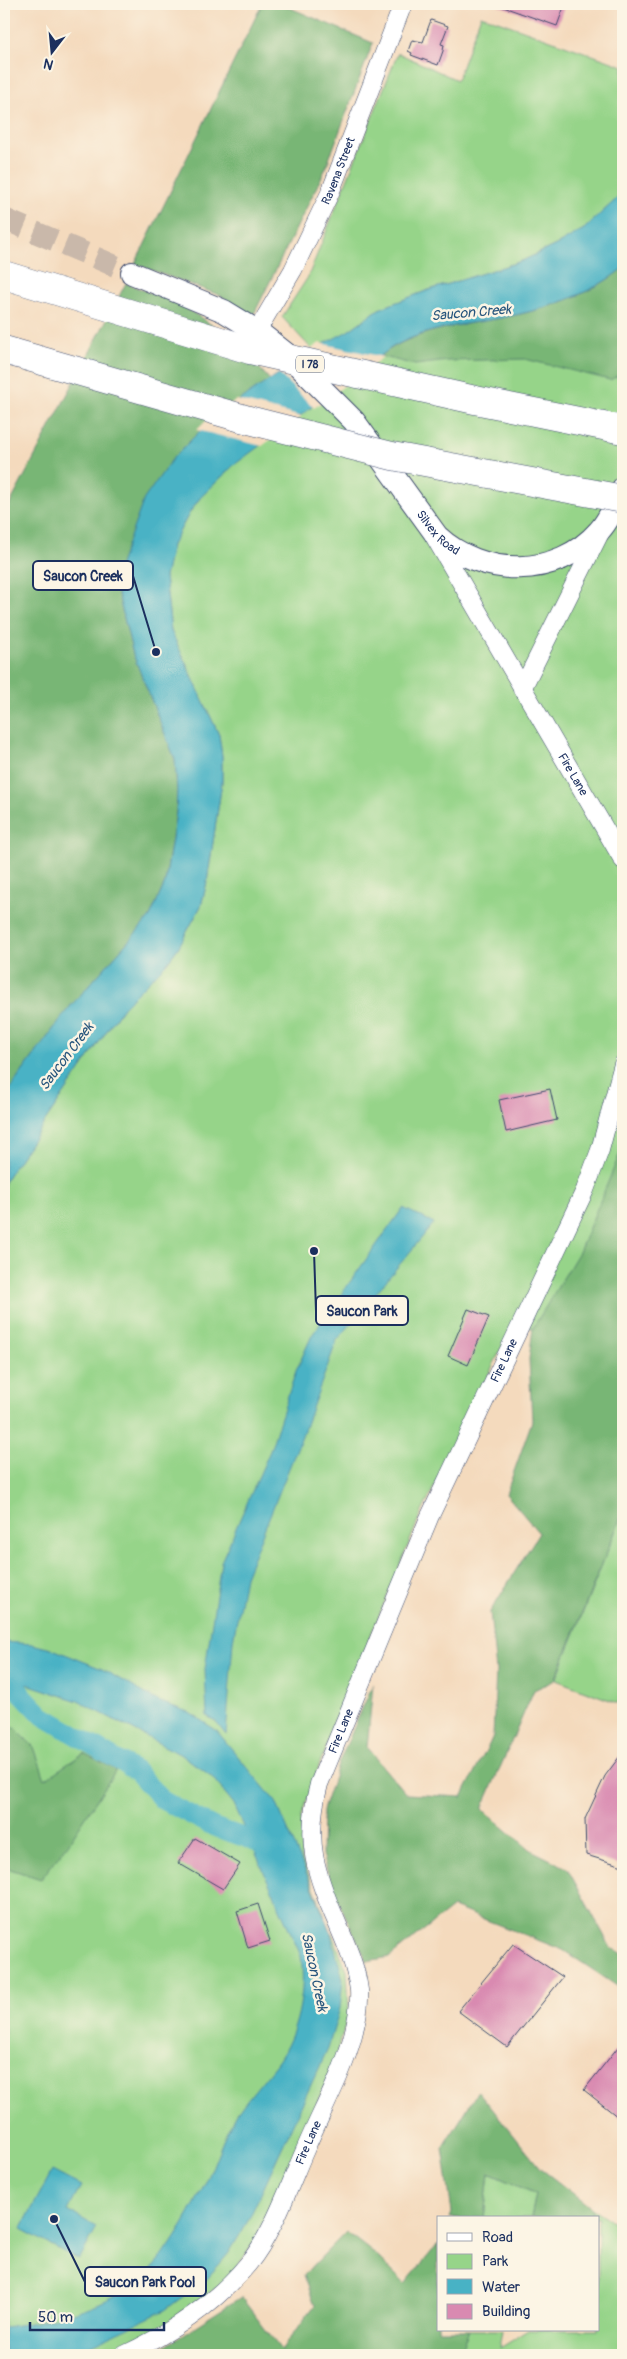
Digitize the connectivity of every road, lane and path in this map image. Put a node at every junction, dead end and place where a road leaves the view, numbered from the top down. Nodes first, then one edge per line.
1 (403, 4) edge
2 (132, 273) tunnel mouth
3 (4, 275) edge
4 (257, 331) junction
5 (4, 350) edge
6 (623, 430) edge
7 (623, 488) edge
8 (623, 499) edge
9 (607, 521) junction
10 (428, 525) junction
11 (522, 689) junction
12 (623, 860) edge
13 (623, 1064) edge
14 (124, 2355) edge

1 - 4 street, Ravena Street
2 - 4 street
3 - 6 highway, I 78
4 - 10 street, Silvex Road
5 - 8 highway, bridge
7 - 9 street, Silvex Road
9 - 10 street, Silvex Road
9 - 11 street
10 - 11 street, Fire Lane
11 - 12 street, Fire Lane
13 - 14 street, Fire Lane

